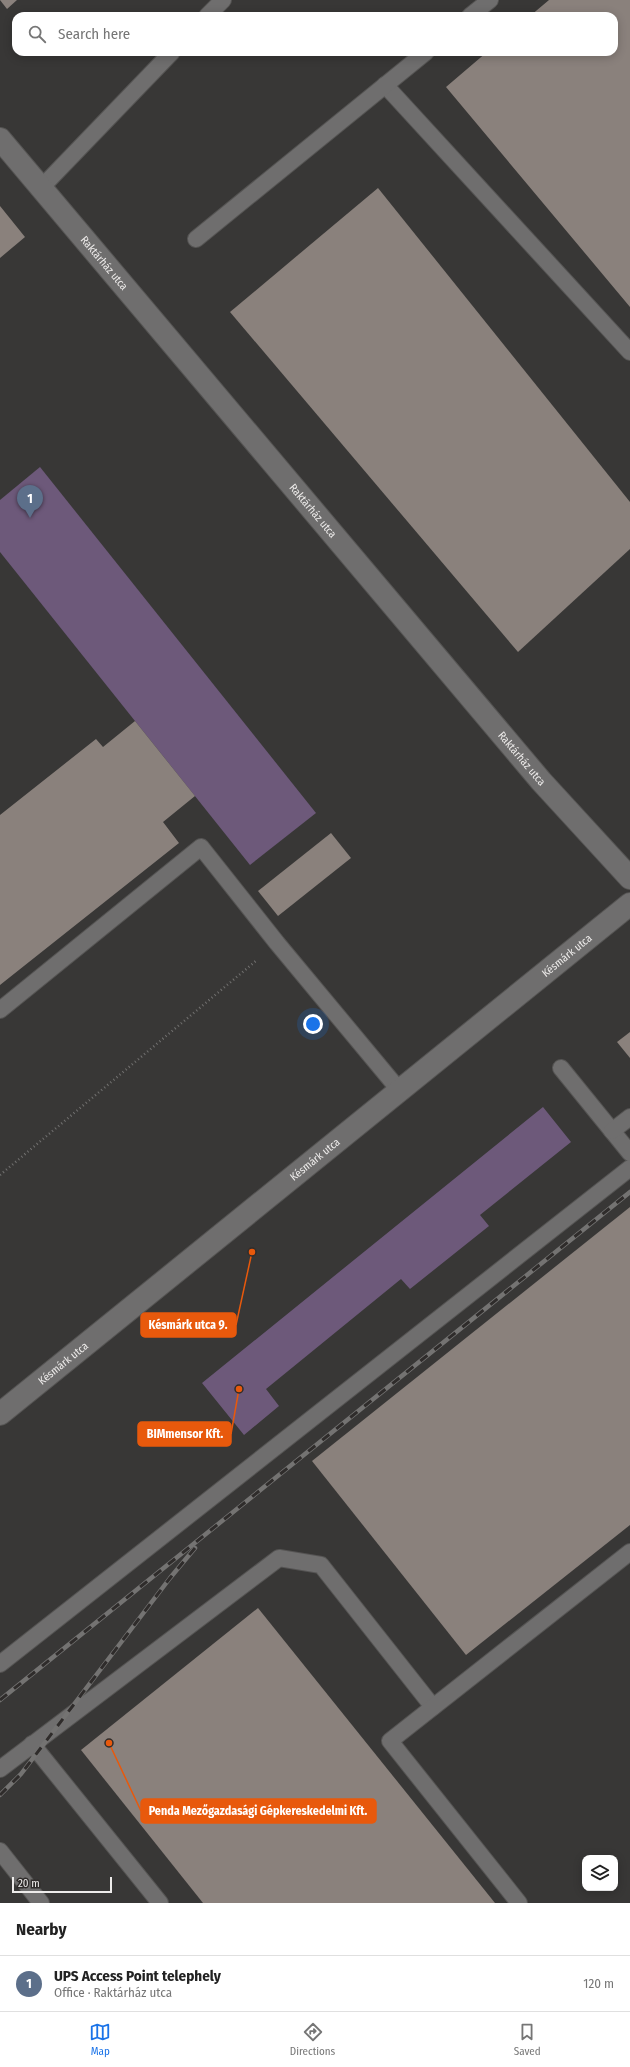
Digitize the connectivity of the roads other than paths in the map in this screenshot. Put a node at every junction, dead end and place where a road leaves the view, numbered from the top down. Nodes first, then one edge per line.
1 (223, 0) edge
2 (490, 0) edge
3 (211, 12) edge
4 (475, 12) edge
5 (168, 56) edge
6 (421, 56) edge
7 (385, 85) junction
8 (0, 139) edge
9 (41, 188) junction
10 (196, 239) dead end
11 (630, 352) edge
12 (630, 878) edge
13 (630, 904) edge
14 (0, 1010) edge
15 (561, 1068) dead end
16 (400, 1091) junction
17 (630, 1117) edge
18 (612, 1131) junction
19 (630, 1153) edge
20 (630, 1168) edge
21 (0, 1414) edge
22 (630, 1552) edge
23 (0, 1664) edge
24 (433, 1707) junction
25 (32, 1744) junction
26 (0, 1769) edge
27 (0, 1851) edge
28 (40, 1903) edge
29 (160, 1903) edge
30 (519, 1903) edge

1 - 3 lane
2 - 4 lane
5 - 9 lane
6 - 7 lane
7 - 10 lane
7 - 11 lane
8 - 9 street, Raktárház utca
9 - 12 street, Raktárház utca
13 - 16 street, Késmárk utca
14 - 16 lane
15 - 18 lane
16 - 21 street, Késmárk utca
17 - 18 lane
18 - 19 lane
20 - 23 lane
22 - 24 lane
24 - 25 lane
24 - 30 lane
25 - 26 lane
25 - 29 lane
27 - 28 lane

